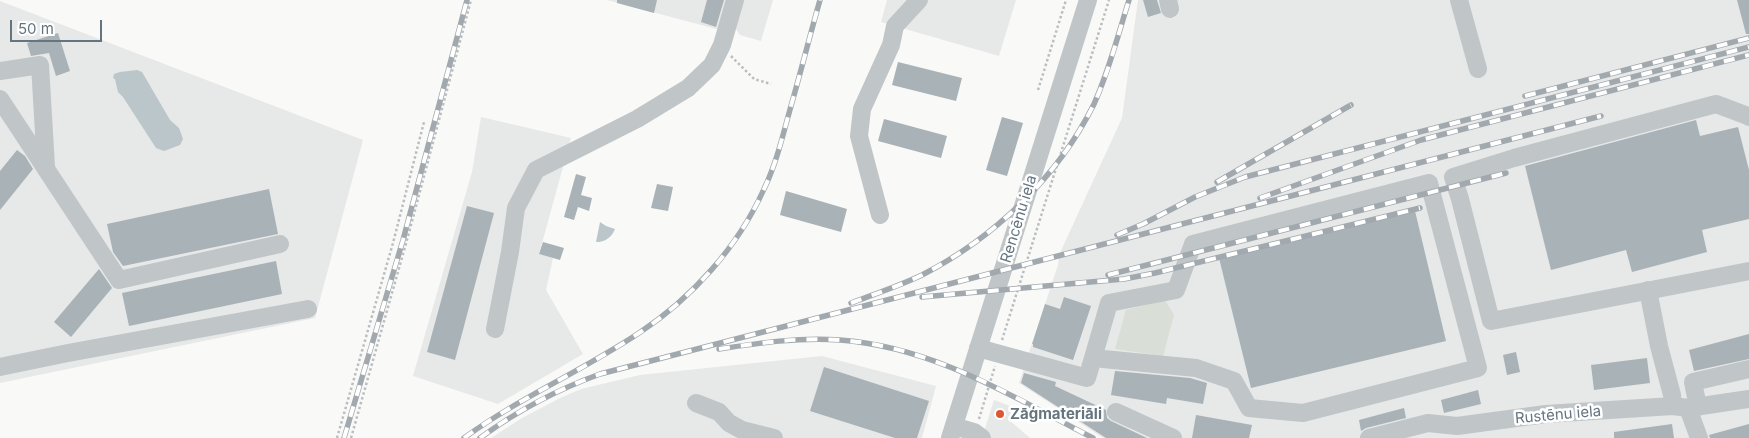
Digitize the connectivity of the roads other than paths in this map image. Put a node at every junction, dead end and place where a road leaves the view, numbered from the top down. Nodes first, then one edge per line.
1 (735, 0) edge
2 (919, 0) edge
3 (1088, 0) edge
4 (1459, 0) edge
5 (1478, 69) dead end
6 (0, 71) edge
7 (0, 99) edge
8 (1749, 117) edge
9 (46, 167) junction
10 (880, 215) dead end
11 (280, 244) dead end
12 (1749, 270) edge
13 (1648, 290) junction
14 (308, 309) dead end
15 (495, 329) dead end
16 (978, 348) junction
17 (1093, 358) junction
18 (0, 367) edge
19 (1749, 369) edge
20 (1749, 399) edge
21 (696, 402) dead end
22 (1686, 407) junction
23 (1116, 412) dead end
24 (952, 432) edge
25 (1457, 432) edge
26 (978, 435) edge
27 (774, 438) edge
28 (1173, 438) edge
29 (1368, 438) edge
30 (1698, 438) edge

1 - 15 street
2 - 10 street
3 - 16 street, Rencēnu iela
4 - 5 street
6 - 9 street
7 - 9 street
8 - 13 street
9 - 11 street
12 - 13 street
13 - 22 street
14 - 18 street
16 - 17 street
16 - 24 street, Rencēnu iela
17 - 17 street
19 - 22 street
20 - 22 street, Rustēnu iela
21 - 27 street
22 - 25 street, Rustēnu iela
22 - 30 street
23 - 28 street
24 - 26 street
25 - 29 street, Rustēnu iela

